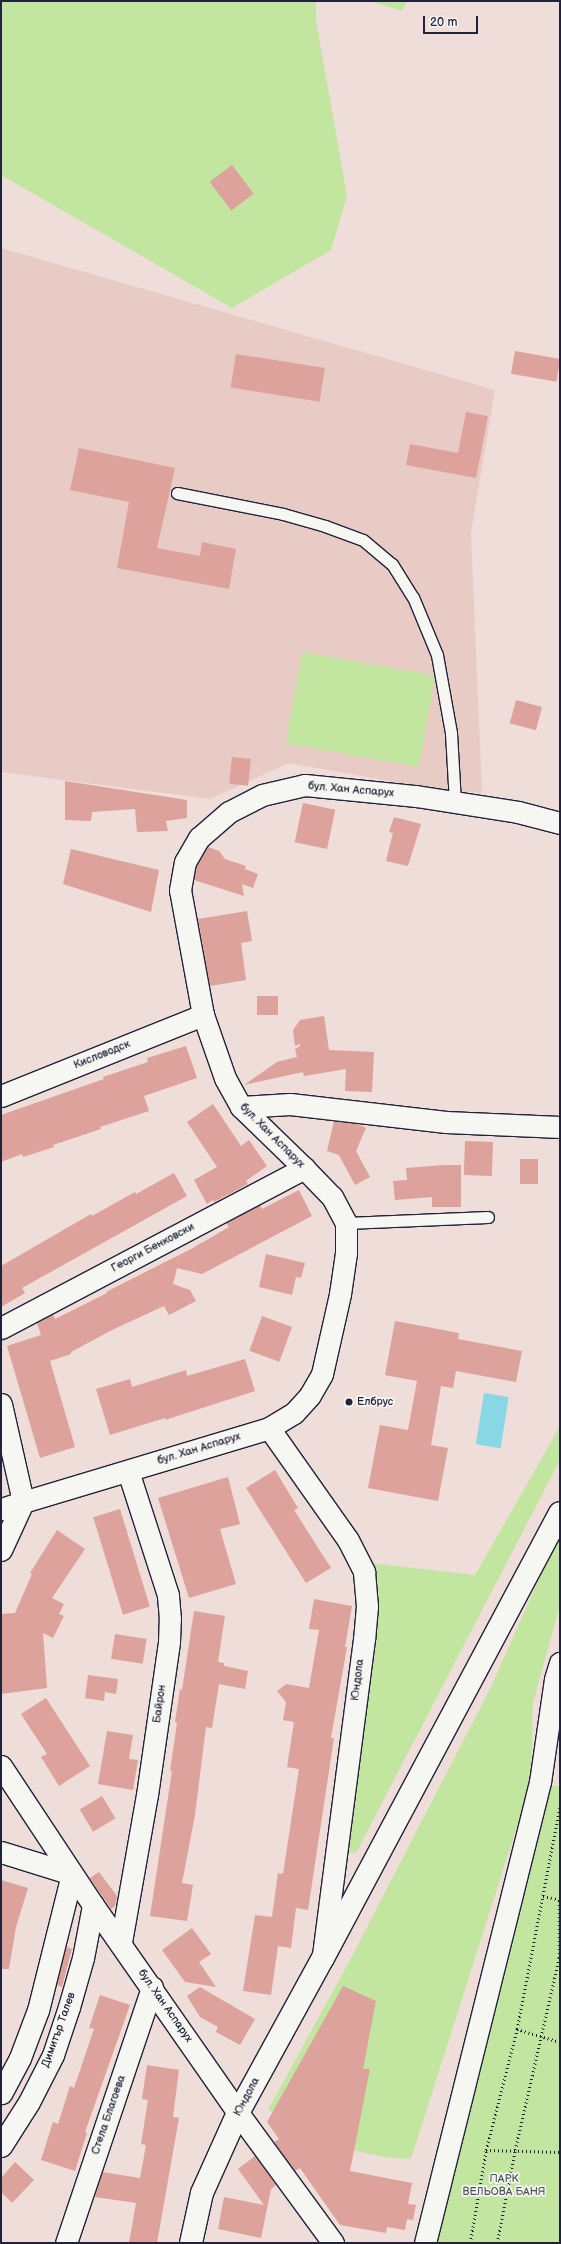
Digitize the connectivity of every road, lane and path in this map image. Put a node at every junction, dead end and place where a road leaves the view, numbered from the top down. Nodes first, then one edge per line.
1 (177, 493) dead end
2 (455, 803) junction
3 (560, 823) edge
4 (203, 1015) junction
5 (1, 1096) edge
6 (241, 1107) junction
7 (560, 1127) edge
8 (304, 1168) junction
9 (488, 1217) dead end
10 (346, 1223) junction
11 (1, 1328) edge
12 (1, 1404) edge
13 (269, 1428) junction
14 (128, 1471) junction
15 (23, 1502) junction
16 (1, 1510) edge
17 (560, 1513) edge
18 (1, 1550) edge
19 (560, 1663) edge
20 (1, 1766) edge
21 (560, 1806) edge
22 (1, 1852) edge
23 (72, 1874) junction
24 (543, 1896) junction
25 (560, 1900) edge
26 (93, 1905) junction
27 (121, 1942) junction
28 (323, 1958) junction
29 (152, 1987) junction
30 (517, 2029) junction
31 (541, 2036) junction
32 (560, 2042) edge
33 (1, 2093) edge
34 (238, 2113) junction
35 (1, 2146) edge
36 (486, 2150) junction
37 (515, 2150) junction
38 (560, 2152) edge
39 (66, 2243) edge
40 (191, 2243) edge
41 (333, 2243) edge
42 (425, 2243) edge
43 (470, 2243) edge
44 (498, 2243) edge

1 - 2 lane
2 - 3 street, бул. Хан Аспарух
2 - 4 street, бул. Хан Аспарух
4 - 5 street, Кисловодск
4 - 6 street, бул. Хан Аспарух
6 - 7 street
6 - 8 street, бул. Хан Аспарух
8 - 10 street, бул. Хан Аспарух
8 - 11 street, Георги Бенковски
9 - 10 lane
10 - 13 street, бул. Хан Аспарух
12 - 15 street
13 - 14 street, бул. Хан Аспарух
13 - 28 street, Юндола
14 - 15 street, бул. Хан Аспарух
14 - 27 street, Байрон
15 - 16 street, бул. Хан Аспарух
15 - 18 street
17 - 28 main road, Юндола
19 - 42 street
20 - 23 street, бул. Хан Аспарух
21 - 24 path
22 - 23 street
23 - 26 street, бул. Хан Аспарух
23 - 33 street
24 - 25 path
24 - 30 path
25 - 31 path
26 - 27 street, бул. Хан Аспарух
26 - 35 street, Димитър Талев
27 - 29 street, бул. Хан Аспарух
28 - 34 main road, Юндола
29 - 34 street, бул. Хан Аспарух
29 - 39 street, Стела Благоева
30 - 31 path
30 - 36 path
31 - 32 path
31 - 37 path
34 - 40 main road, Юндола
34 - 41 street, бул. Хан Аспарух
36 - 37 path
36 - 43 path
37 - 38 path
37 - 44 path

